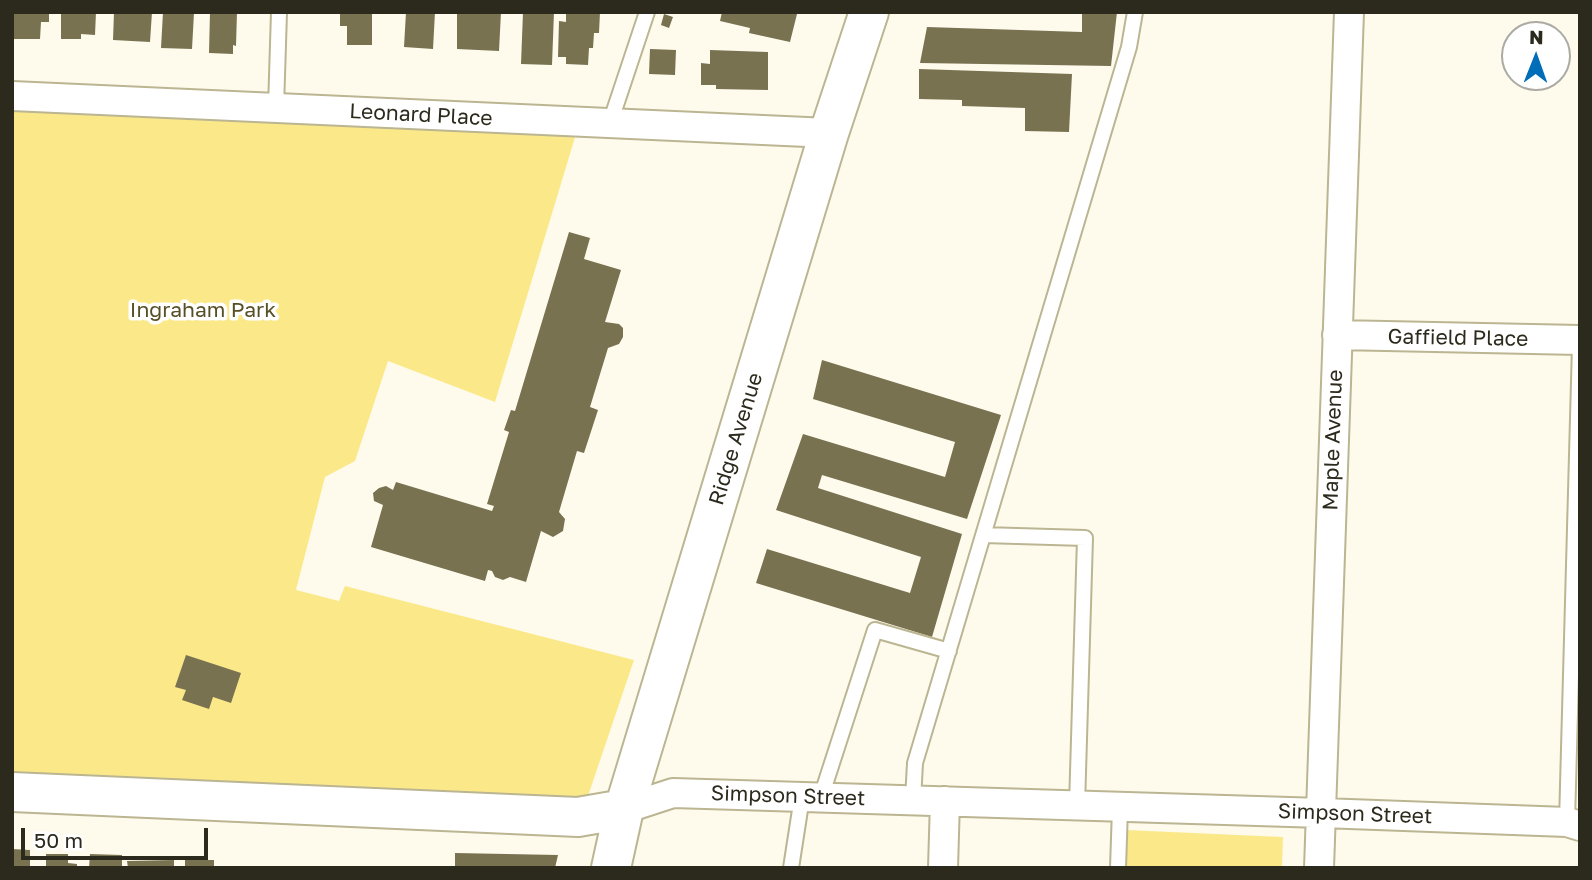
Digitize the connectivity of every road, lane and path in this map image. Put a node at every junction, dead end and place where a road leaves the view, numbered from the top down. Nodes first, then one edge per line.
1 (279, 12) edge
2 (647, 12) edge
3 (869, 12) edge
4 (1135, 12) edge
5 (1349, 12) edge
6 (12, 96) edge
7 (276, 108) junction
8 (610, 123) junction
9 (829, 133) junction
10 (1337, 335) junction
11 (1580, 343) edge
12 (983, 535) junction
13 (949, 651) junction
14 (12, 792) edge
15 (812, 797) junction
16 (913, 800) junction
17 (945, 801) junction
18 (1077, 806) junction
19 (1120, 808) junction
20 (624, 809) junction
21 (1322, 813) junction
22 (1576, 822) edge
23 (611, 868) edge
24 (791, 868) edge
25 (943, 868) edge
26 (1118, 868) edge
27 (1319, 868) edge

1 - 7 lane
2 - 8 lane
3 - 9 street, Ridge Avenue
4 - 12 lane
5 - 10 street, Maple Avenue
6 - 7 street, Leonard Place
7 - 8 street, Leonard Place
8 - 9 street, Leonard Place
9 - 20 street, Ridge Avenue
10 - 11 street, Gaffield Place
10 - 21 street, Maple Avenue
11 - 22 lane
12 - 13 lane
12 - 18 lane
13 - 15 lane
13 - 16 lane
14 - 20 street, Simpson Street
15 - 16 street, Simpson Street
15 - 20 street, Simpson Street
15 - 24 lane
16 - 17 street, Simpson Street
17 - 18 street, Simpson Street
17 - 25 street
18 - 19 street, Simpson Street
19 - 21 street, Simpson Street
19 - 26 lane
20 - 23 street, Ridge Avenue
21 - 22 street, Simpson Street
21 - 27 street, Maple Avenue

